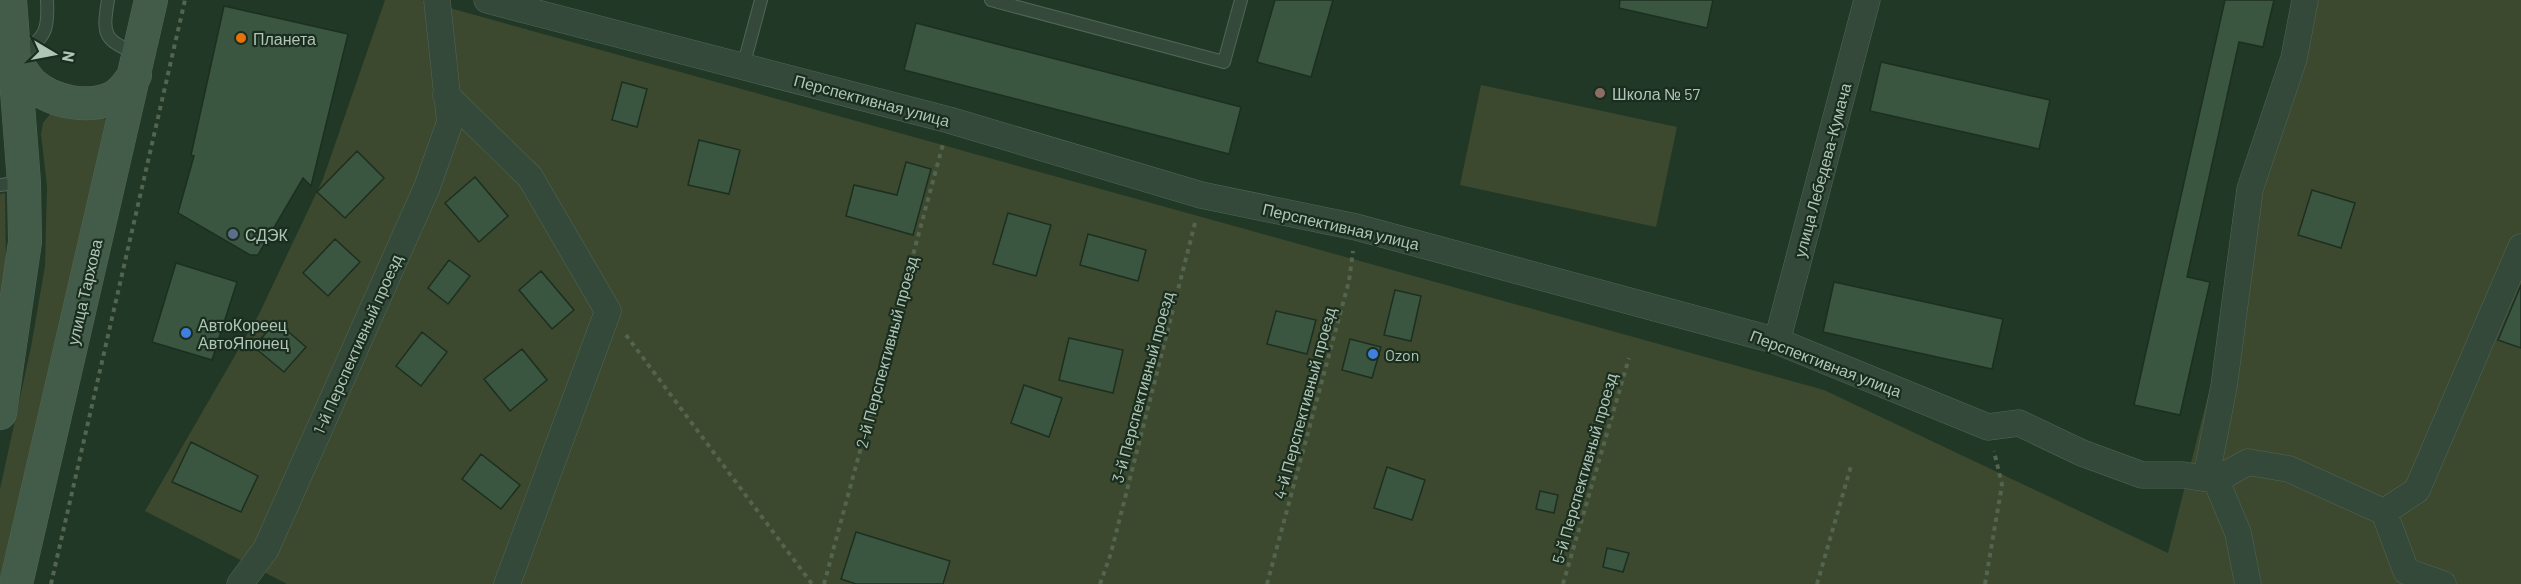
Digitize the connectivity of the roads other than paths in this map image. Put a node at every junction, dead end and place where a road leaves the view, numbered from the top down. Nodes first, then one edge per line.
1 (10, 0) edge
2 (47, 0) edge
3 (108, 0) edge
4 (151, 0) edge
5 (437, 0) edge
6 (487, 0) edge
7 (761, 0) edge
8 (991, 0) edge
9 (1241, 0) edge
10 (1867, 0) edge
11 (2305, 0) edge
12 (15, 61) junction
13 (137, 65) junction
14 (743, 67) junction
15 (446, 95) junction
16 (12, 183) edge
17 (2521, 247) edge
18 (1777, 341) junction
19 (0, 413) edge
20 (2202, 478) junction
21 (2384, 512) junction
22 (16, 584) edge
23 (240, 584) edge
24 (507, 584) edge
25 (2248, 584) edge
26 (2443, 584) edge

1 - 12 main road
2 - 12 lane
3 - 13 lane
4 - 13 main road, улица Тархова
5 - 15 street, 1-й Перспективный проезд
6 - 14 street, Перспективная улица
7 - 14 lane
8 - 9 lane
10 - 18 street, улица Лебедева-Кумача
11 - 20 street
12 - 13 main road
12 - 16 main road
13 - 22 main road, улица Тархова
14 - 18 street, Перспективная улица
15 - 23 street, 1-й Перспективный проезд
15 - 24 street
16 - 19 main road
17 - 21 street
18 - 20 street, Перспективная улица
20 - 21 street
20 - 25 street
21 - 26 street

